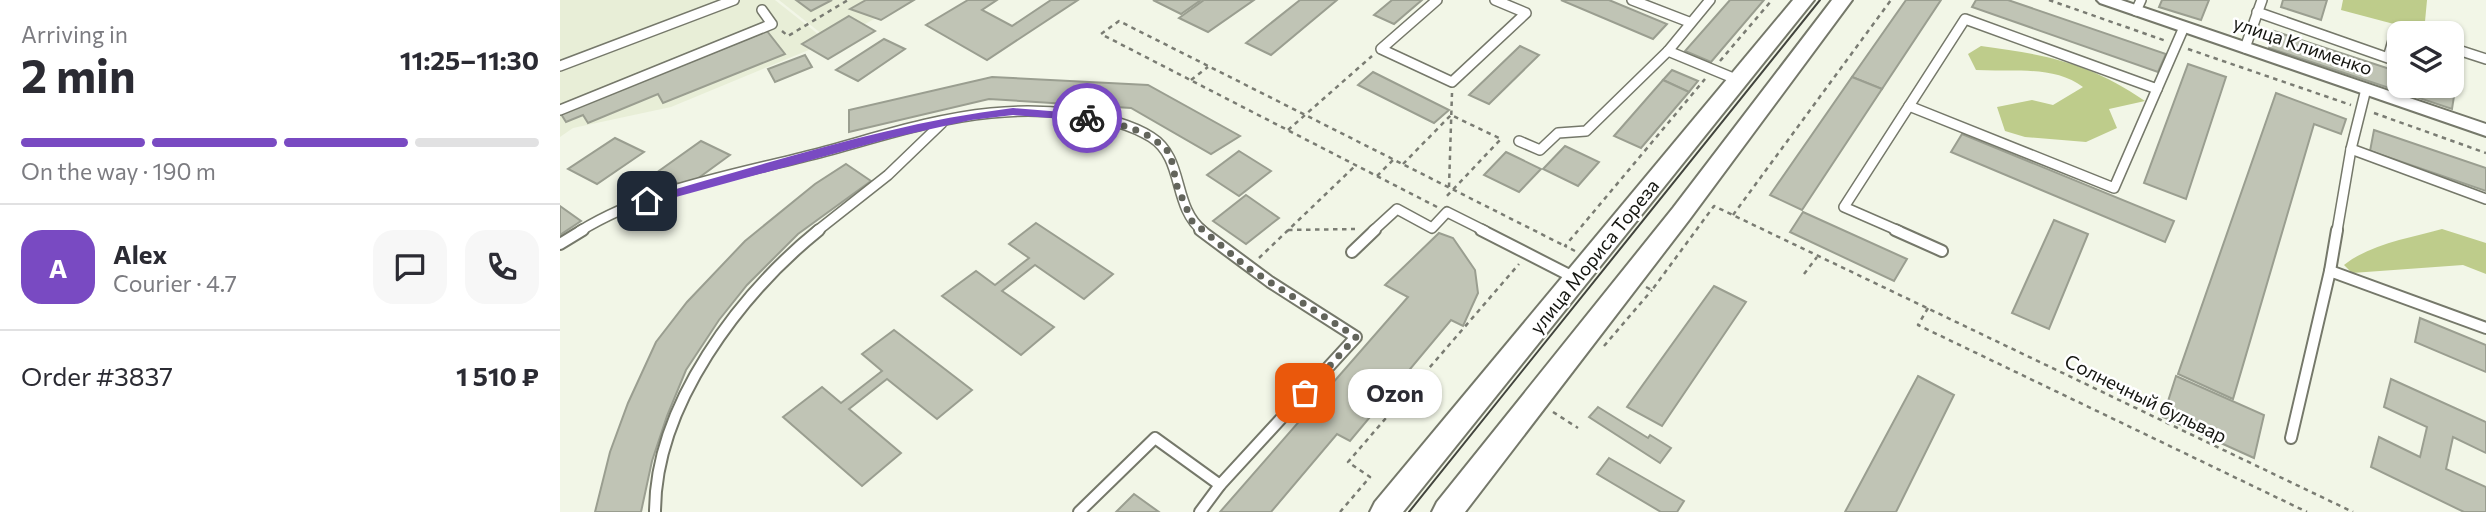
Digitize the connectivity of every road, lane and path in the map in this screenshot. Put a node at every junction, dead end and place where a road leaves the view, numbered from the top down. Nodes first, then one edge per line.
1 (734, 0) edge
2 (848, 0) edge
3 (1437, 0) edge
4 (1495, 0) edge
5 (1632, 0) edge
6 (1710, 0) edge
7 (1804, 0) edge
8 (1842, 0) edge
9 (1891, 0) edge
10 (2049, 0) edge
11 (2105, 0) edge
12 (2262, 0) edge
13 (2139, 5) edge
14 (761, 10) dead end
15 (2257, 12) junction
16 (1689, 22) junction
17 (772, 24) junction
18 (2184, 27) junction
19 (2176, 45) junction
20 (2245, 48) junction
21 (1381, 49) junction
22 (1668, 51) junction
23 (2464, 52) edge
24 (2387, 58) edge
25 (2486, 59) edge
26 (560, 66) edge
27 (1209, 66) junction
28 (1191, 80) junction
29 (1738, 80) junction
30 (1452, 82) junction
31 (2157, 89) junction
32 (2366, 89) junction
33 (1909, 106) junction
34 (2361, 109) junction
35 (560, 110) edge
36 (1305, 114) junction
37 (1451, 116) junction
38 (942, 123) junction
39 (1288, 130) junction
40 (2486, 131) edge
41 (1520, 141) dead end
42 (2351, 149) junction
43 (2486, 153) edge
44 (1394, 159) junction
45 (1402, 164) junction
46 (1356, 165) junction
47 (1377, 176) junction
48 (1449, 187) junction
49 (1453, 189) junction
50 (2486, 200) edge
51 (1437, 206) junction
52 (1714, 206) dead end
53 (1447, 212) junction
54 (1733, 215) junction
55 (1376, 229) junction
56 (1288, 230) junction
57 (560, 244) edge
58 (1565, 246) dead end
59 (1942, 251) dead end
60 (1352, 252) dead end
61 (1528, 254) junction
62 (1817, 256) junction
63 (1248, 268) junction
64 (2330, 271) junction
65 (1804, 274) dead end
66 (1575, 278) junction
67 (1928, 308) junction
68 (2486, 328) edge
69 (1550, 411) dead end
70 (1578, 428) dead end
71 (2291, 438) dead end
72 (1220, 485) junction
73 (655, 512) edge
74 (1079, 512) edge
75 (1200, 512) edge
76 (1340, 512) edge
77 (1385, 512) edge
78 (1447, 512) edge
79 (2307, 512) edge
80 (2353, 512) edge

1 - 26 lane
2 - 17 path
3 - 21 lane
4 - 30 lane
5 - 16 lane
6 - 16 lane
7 - 29 street, улица Мориса Тореза
8 - 78 street
9 - 54 path
10 - 19 path
11 - 13 street, улица Клименко
12 - 15 lane
13 - 18 street, улица Клименко
14 - 17 lane
15 - 20 lane
15 - 24 lane
16 - 22 lane
17 - 35 lane
18 - 19 lane
18 - 20 street, улица Клименко
19 - 31 lane
19 - 34 path
20 - 32 street, улица Клименко
21 - 30 lane
21 - 36 path
22 - 29 lane
22 - 41 lane
23 - 25 lane
27 - 28 path
27 - 28 path
27 - 36 path
28 - 39 path
29 - 66 street, улица Мориса Тореза
30 - 37 path
31 - 33 lane
31 - 33 lane
32 - 34 lane
32 - 40 street, улица Клименко
33 - 59 lane
34 - 42 lane
34 - 43 path
36 - 39 path
36 - 44 path
37 - 45 path
37 - 48 path
37 - 49 path
38 - 57 lane
38 - 63 lane
38 - 73 lane
39 - 46 path
42 - 50 lane
42 - 64 lane
44 - 45 path
44 - 47 path
45 - 48 path
46 - 47 path
46 - 56 path
47 - 51 path
48 - 49 path
49 - 51 path
49 - 58 path
51 - 53 path
52 - 54 path, Солнечный бульвар
53 - 55 lane
53 - 61 lane
54 - 62 path, Солнечный бульвар
55 - 56 path
55 - 60 lane
56 - 63 path
61 - 66 lane
61 - 76 path
62 - 65 path
62 - 67 path, Солнечный бульвар
63 - 72 lane
64 - 68 lane
64 - 71 lane
66 - 77 street, улица Мориса Тореза
67 - 79 path, Солнечный бульвар
67 - 80 path, Солнечный бульвар
69 - 70 path
72 - 74 lane
72 - 75 lane

